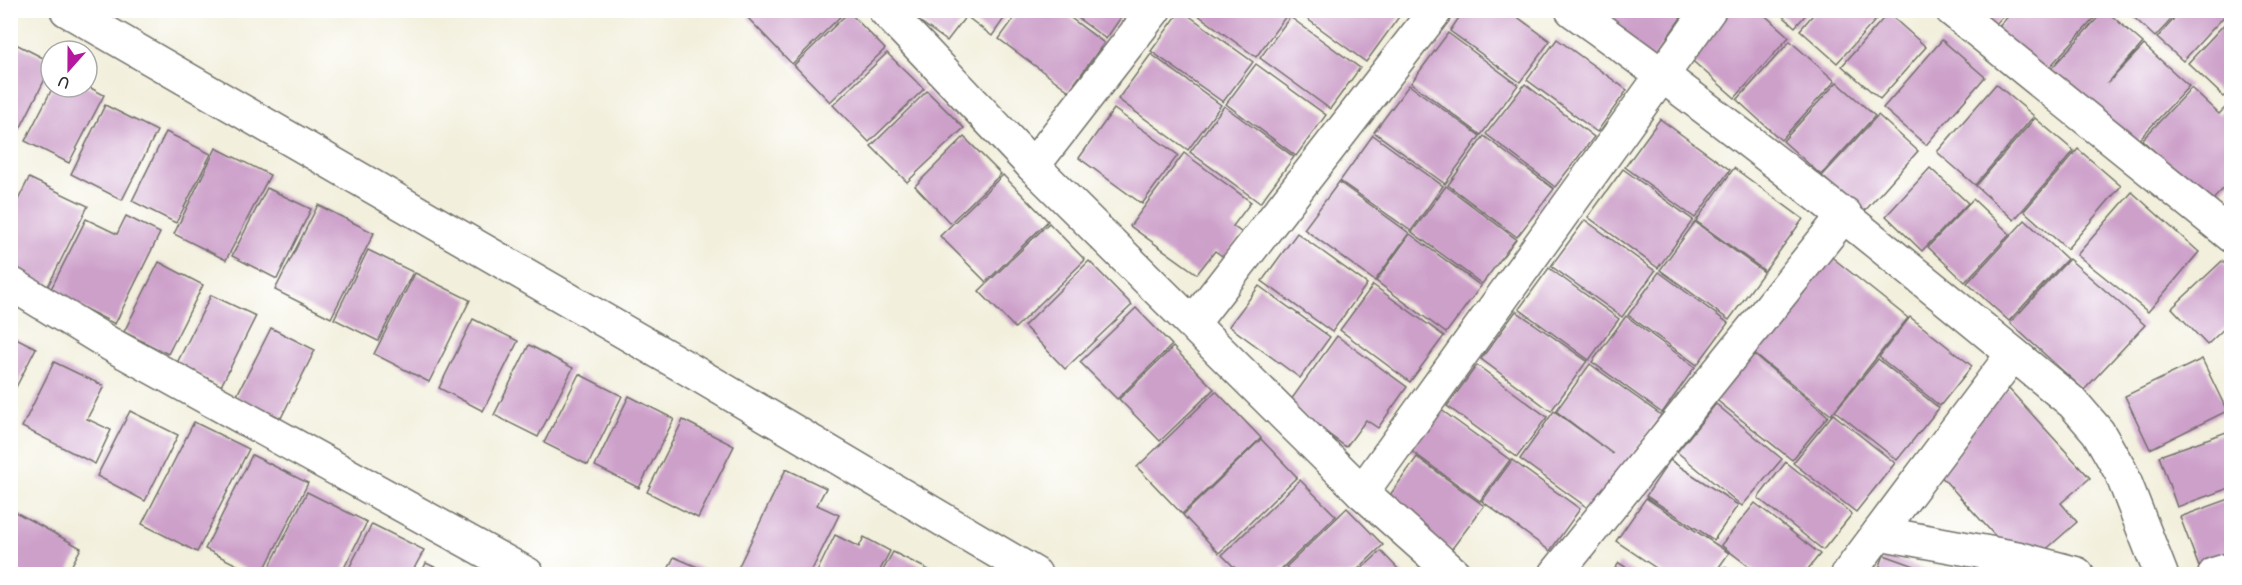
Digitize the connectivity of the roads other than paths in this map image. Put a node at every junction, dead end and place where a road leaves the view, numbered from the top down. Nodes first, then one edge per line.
1 (67, 10) edge
2 (885, 10) edge
3 (1154, 10) edge
4 (1436, 10) edge
5 (1572, 10) edge
6 (1709, 10) edge
7 (1952, 10) edge
8 (1663, 75) junction
9 (1033, 166) junction
10 (1845, 214) junction
11 (2232, 236) edge
12 (10, 283) edge
13 (1193, 323) junction
14 (2013, 354) junction
15 (1362, 492) junction
16 (1879, 533) junction
17 (2232, 569) edge
18 (527, 574) edge
19 (1035, 574) edge
20 (1454, 574) edge
21 (1556, 574) edge
22 (1848, 574) edge
23 (2077, 574) edge
24 (2161, 574) edge
25 (2215, 574) edge

1 - 19 street
2 - 9 street
3 - 9 street
4 - 13 street
5 - 8 street
6 - 8 street
7 - 11 street
8 - 10 street
8 - 15 street
9 - 13 street
10 - 14 street
10 - 21 street
12 - 18 street
13 - 15 street
14 - 16 street
14 - 24 street
15 - 20 street
16 - 22 street
16 - 23 street
17 - 25 street

